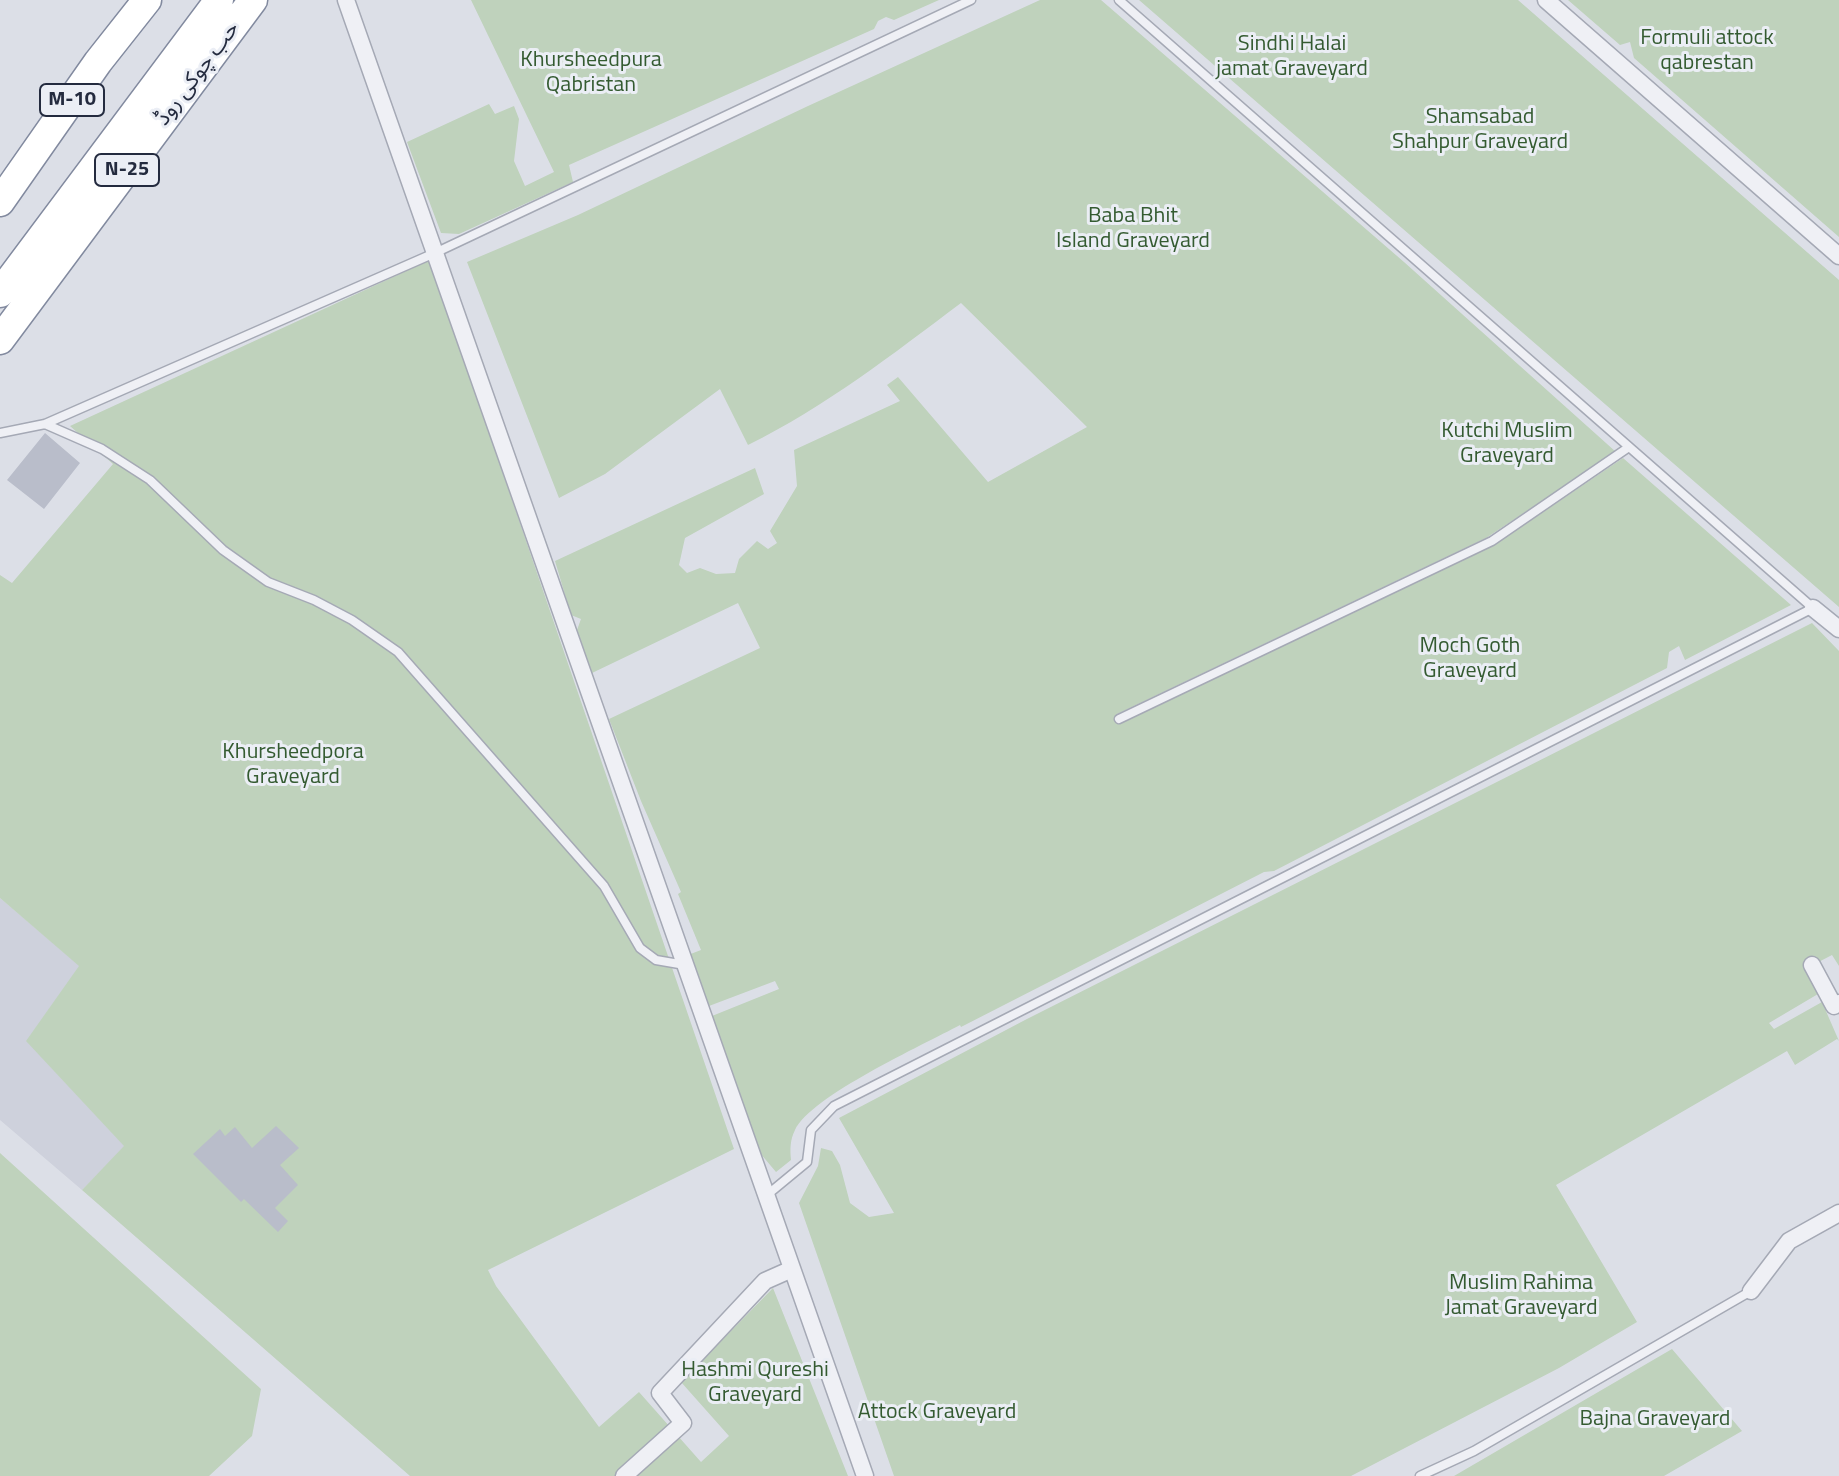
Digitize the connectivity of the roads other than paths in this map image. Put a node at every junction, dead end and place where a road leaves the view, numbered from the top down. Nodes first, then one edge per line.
1 (147, 0) edge
2 (219, 0) edge
3 (253, 0) edge
4 (346, 0) edge
5 (971, 0) edge
6 (1119, 0) edge
7 (1546, 0) edge
8 (0, 202) edge
9 (437, 252) junction
10 (1839, 256) edge
11 (0, 293) edge
12 (0, 340) edge
13 (45, 424) junction
14 (0, 433) edge
15 (1629, 447) junction
16 (1813, 608) junction
17 (1839, 629) edge
18 (1119, 719) dead end
19 (686, 965) junction
20 (1812, 965) dead end
21 (1839, 1003) edge
22 (766, 1196) junction
23 (1839, 1213) edge
24 (792, 1269) junction
25 (1751, 1291) joint
26 (624, 1476) edge
27 (865, 1476) edge
28 (1420, 1476) edge

1 - 8 highway, M-10
2 - 11 highway
3 - 12 highway, حب چوکی روڈ / N-25
4 - 9 street
5 - 9 lane
6 - 15 lane
7 - 10 street
9 - 13 lane
9 - 19 street
13 - 14 lane
13 - 19 lane
15 - 16 lane
15 - 18 lane
16 - 17 street
16 - 22 lane
19 - 22 street
20 - 21 street
22 - 24 street
23 - 25 street
24 - 26 street
24 - 27 street
25 - 28 lane

